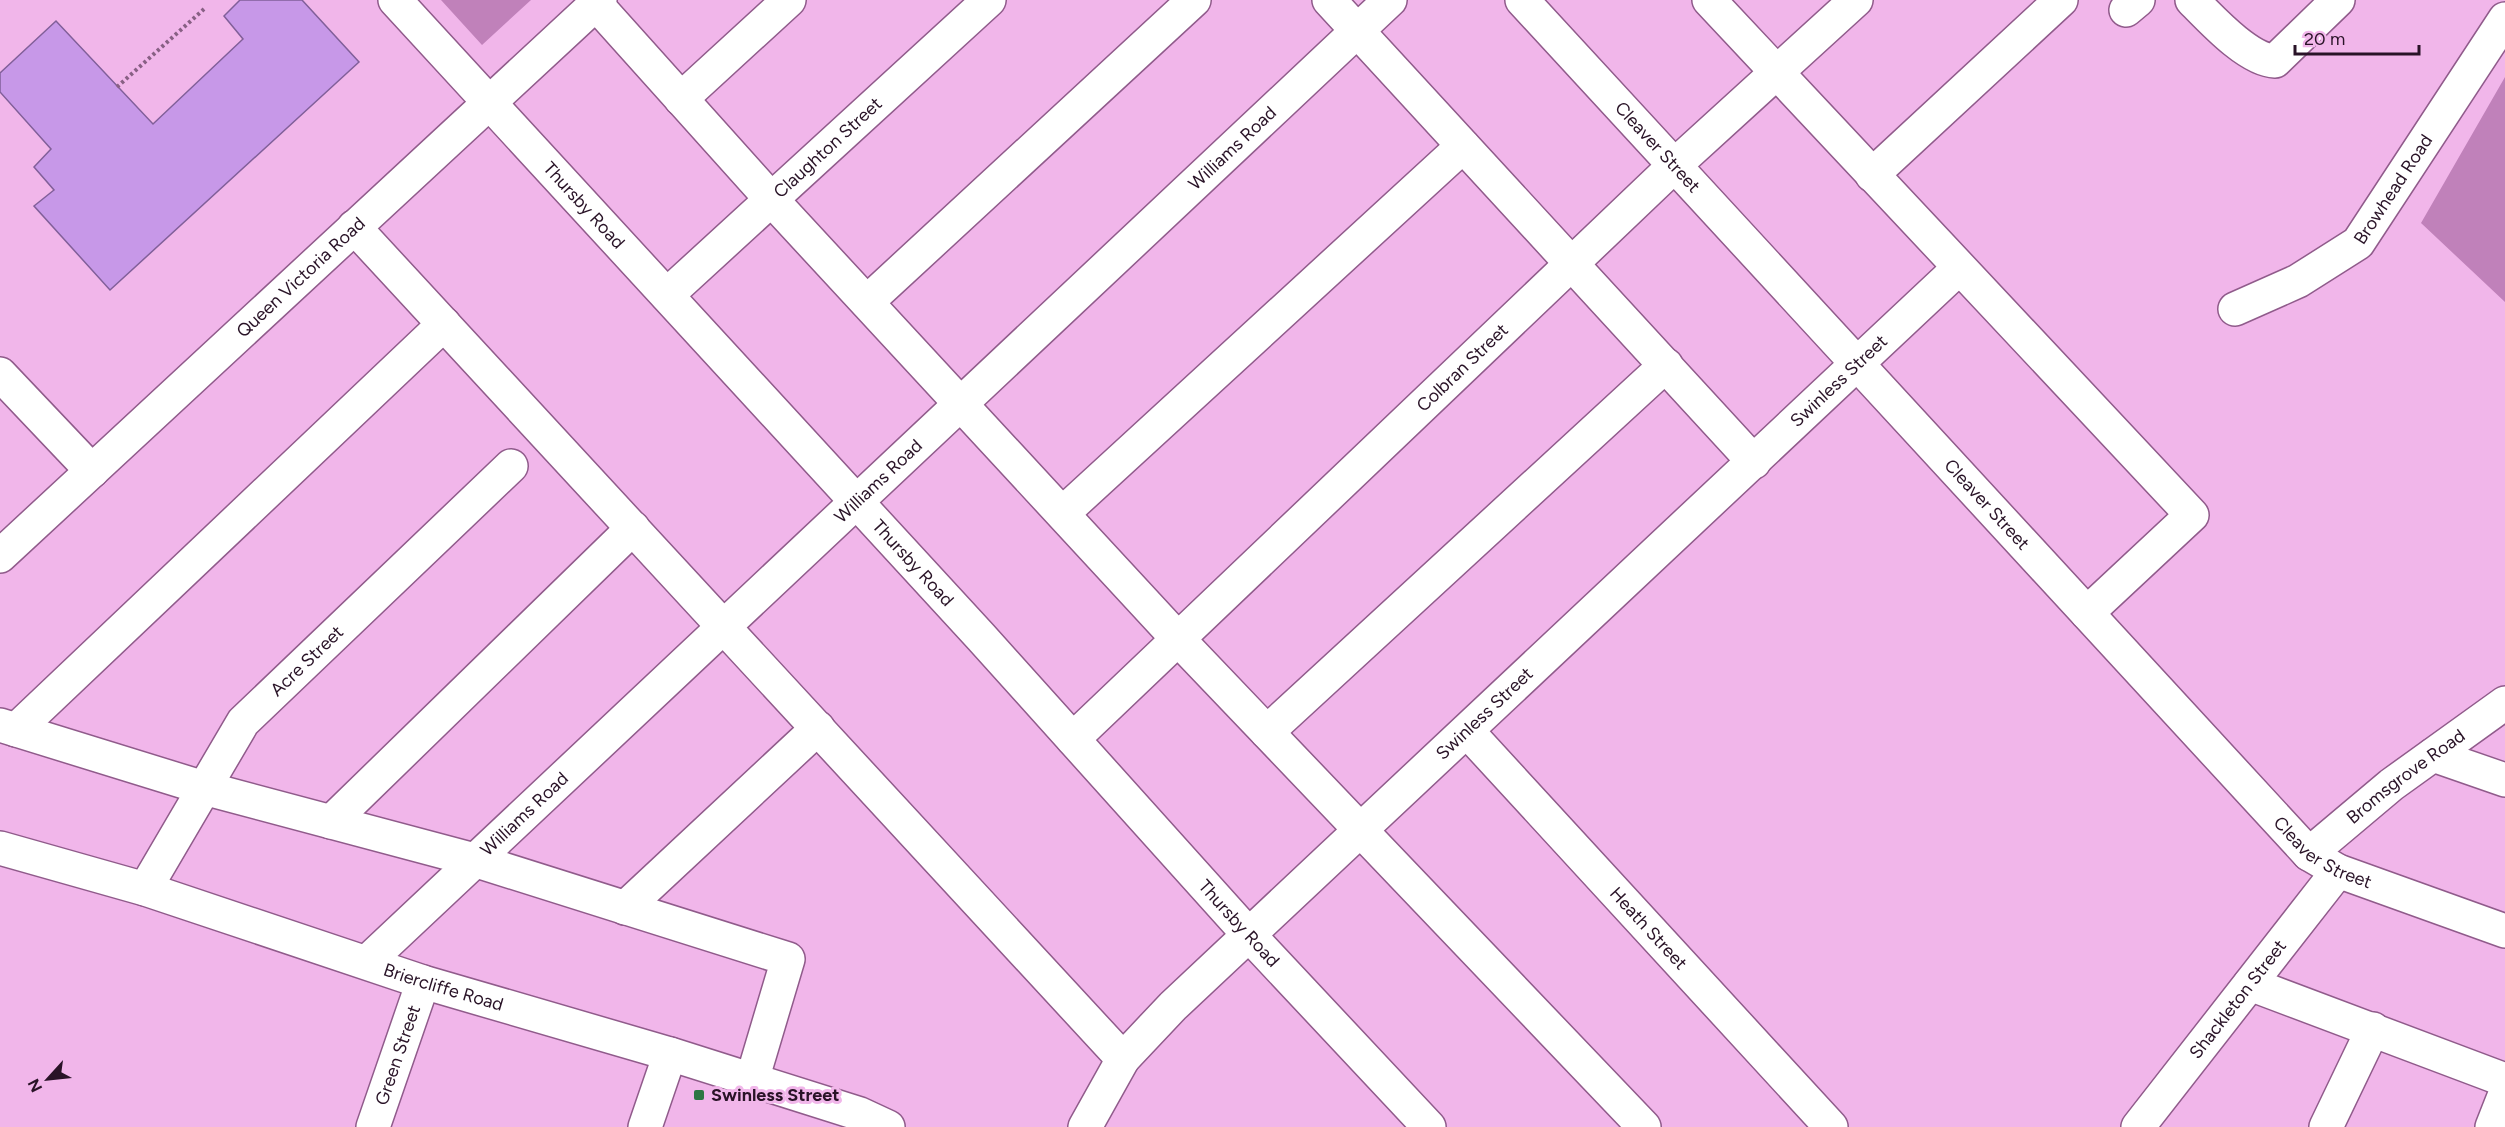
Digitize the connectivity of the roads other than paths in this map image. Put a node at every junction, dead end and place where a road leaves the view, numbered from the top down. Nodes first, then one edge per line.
1 (394, 0) edge
2 (789, 0) edge
3 (989, 0) edge
4 (1194, 0) edge
5 (1329, 0) edge
6 (1390, 0) edge
7 (1522, 0) edge
8 (1709, 0) edge
9 (1856, 0) edge
10 (2061, 0) edge
11 (2192, 0) edge
12 (2338, 0) edge
13 (598, 2) edge
14 (2505, 19) edge
15 (1357, 31) junction
16 (1776, 73) junction
17 (681, 99) junction
18 (489, 102) junction
19 (1463, 146) junction
20 (1675, 165) junction
21 (1872, 175) junction
22 (771, 199) junction
23 (354, 227) junction
24 (1571, 263) junction
25 (1959, 268) junction
26 (667, 295) junction
27 (867, 302) junction
28 (2235, 309) dead end
29 (444, 324) junction
30 (1858, 364) junction
31 (1666, 365) junction
32 (0, 374) edge
33 (961, 402) junction
34 (1754, 462) junction
35 (511, 466) dead end
36 (92, 471) junction
37 (855, 502) junction
38 (1063, 513) junction
39 (633, 528) junction
40 (0, 556) edge
41 (2087, 613) junction
42 (723, 626) junction
43 (1178, 639) junction
44 (2505, 703) edge
45 (8, 727) edge
46 (818, 728) junction
47 (1467, 731) junction
48 (1267, 732) junction
49 (1073, 739) junction
50 (2433, 755) junction
51 (2505, 780) edge
52 (204, 788) junction
53 (332, 822) junction
54 (1362, 830) junction
55 (0, 848) edge
56 (2309, 854) junction
57 (474, 860) junction
58 (2338, 871) junction
59 (145, 889) junction
60 (625, 908) junction
61 (2505, 931) edge
62 (1249, 935) junction
63 (367, 962) junction
64 (423, 982) junction
65 (2250, 984) junction
66 (2373, 1029) junction
67 (670, 1054) junction
68 (1123, 1059) junction
69 (752, 1080) junction
70 (2505, 1080) edge
71 (2505, 1094) edge
72 (373, 1127) edge
73 (645, 1127) edge
74 (888, 1127) edge
75 (1085, 1127) edge
76 (1429, 1127) edge
77 (1644, 1127) edge
78 (1831, 1127) edge
79 (2138, 1127) edge
80 (2326, 1127) edge
81 (2493, 1127) edge

1 - 18 street, Thursby Road
2 - 17 street
3 - 22 street, Claughton Street
4 - 27 street
5 - 15 street
6 - 15 street, Williams Road
7 - 20 street, Cleaver Street
8 - 16 street
9 - 16 street, Colbran Street
10 - 21 street
11 - 12 street
13 - 17 street
13 - 18 street, Queen Victoria Road
14 - 28 street, Browhead Road
15 - 19 street
15 - 33 street, Williams Road
16 - 20 street, Colbran Street
16 - 21 street
17 - 22 street
18 - 23 street, Queen Victoria Road
18 - 26 street, Thursby Road
19 - 24 street
19 - 38 street
20 - 24 street, Colbran Street
20 - 30 street, Cleaver Street
21 - 25 street
22 - 26 street, Claughton Street
22 - 27 street
23 - 29 street
23 - 36 street, Queen Victoria Road
24 - 31 street
24 - 43 street, Colbran Street
25 - 30 street, Swinless Street
25 - 41 street
26 - 37 street, Thursby Road
27 - 33 street
29 - 39 street
29 - 45 street
30 - 34 street, Swinless Street
30 - 41 street, Cleaver Street
31 - 34 street
31 - 48 street
32 - 36 street
33 - 37 street, Williams Road
33 - 38 street
34 - 47 street, Swinless Street
35 - 52 street, Acre Street
36 - 40 street, Queen Victoria Road
37 - 42 street, Williams Road
37 - 49 street, Thursby Road
38 - 43 street
39 - 42 street
39 - 53 street
41 - 56 street, Cleaver Street
42 - 46 street
42 - 57 street, Williams Road
43 - 48 street
43 - 49 street, Colbran Street
44 - 50 street, Bromsgrove Road
45 - 52 street
46 - 60 street
46 - 68 street
47 - 54 street, Swinless Street
47 - 78 street, Heath Street
48 - 54 street
49 - 62 street, Thursby Road
50 - 51 street
50 - 56 street, Bromsgrove Road
52 - 53 street
52 - 59 street, Acre Street
53 - 57 street
54 - 62 street, Swinless Street
54 - 77 street
55 - 59 street, Briercliffe Road
56 - 58 street, Cleaver Street
57 - 60 street
57 - 63 street, Williams Road
58 - 61 street, Cleaver Street
58 - 65 street, Shackleton Street
59 - 63 street, Briercliffe Road
60 - 69 street
62 - 68 street, Swinless Street
62 - 76 street, Thursby Road
63 - 64 street, Briercliffe Road
64 - 67 street, Briercliffe Road
64 - 72 street, Green Street
65 - 66 street
65 - 79 street, Shackleton Street
66 - 70 street
66 - 80 street
67 - 69 street, Briercliffe Road
67 - 73 street
68 - 75 street, Swinless Street
69 - 74 street, Briercliffe Road
71 - 81 street

